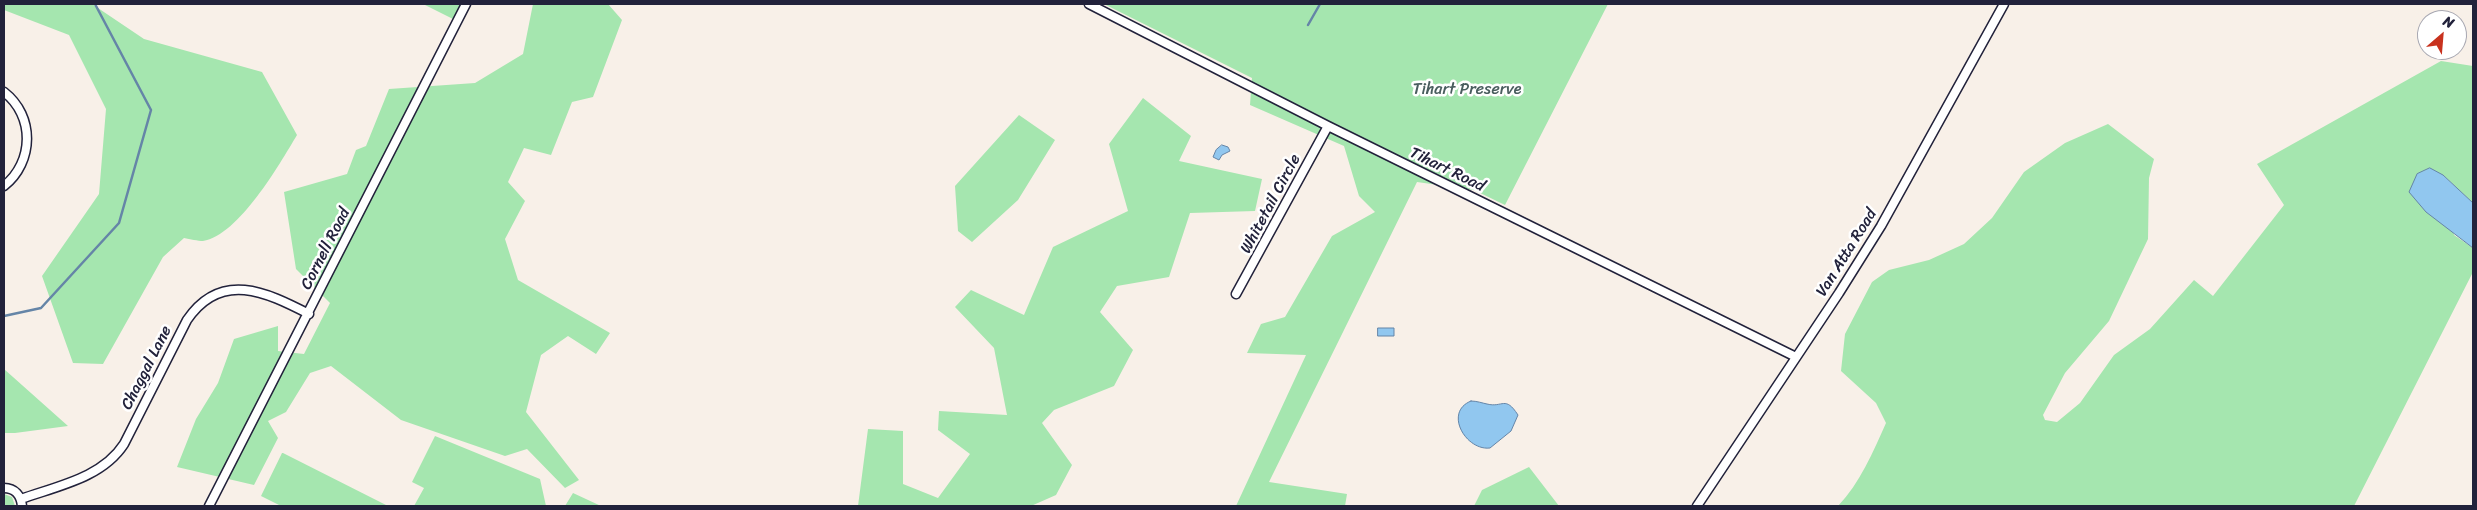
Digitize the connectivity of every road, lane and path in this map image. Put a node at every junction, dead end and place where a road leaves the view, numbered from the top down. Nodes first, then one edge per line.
1 (466, 4) edge
2 (1088, 4) edge
3 (2004, 4) edge
4 (4, 92) edge
5 (1328, 126) junction
6 (4, 186) edge
7 (1236, 294) dead end
8 (309, 314) junction
9 (1796, 356) junction
10 (4, 488) edge
11 (21, 503) edge
12 (210, 506) edge
13 (1697, 506) edge

1 - 8 street, Cornell Road
2 - 5 street, Tihart Road
3 - 9 street, Van Atta Road
4 - 6 street
5 - 7 street, Whitetail Circle
5 - 9 street, Tihart Road
8 - 11 street, Chaggal Lane
8 - 12 street, Cornell Road
9 - 13 street, Van Atta Road
10 - 11 street, Chaggal Lane

